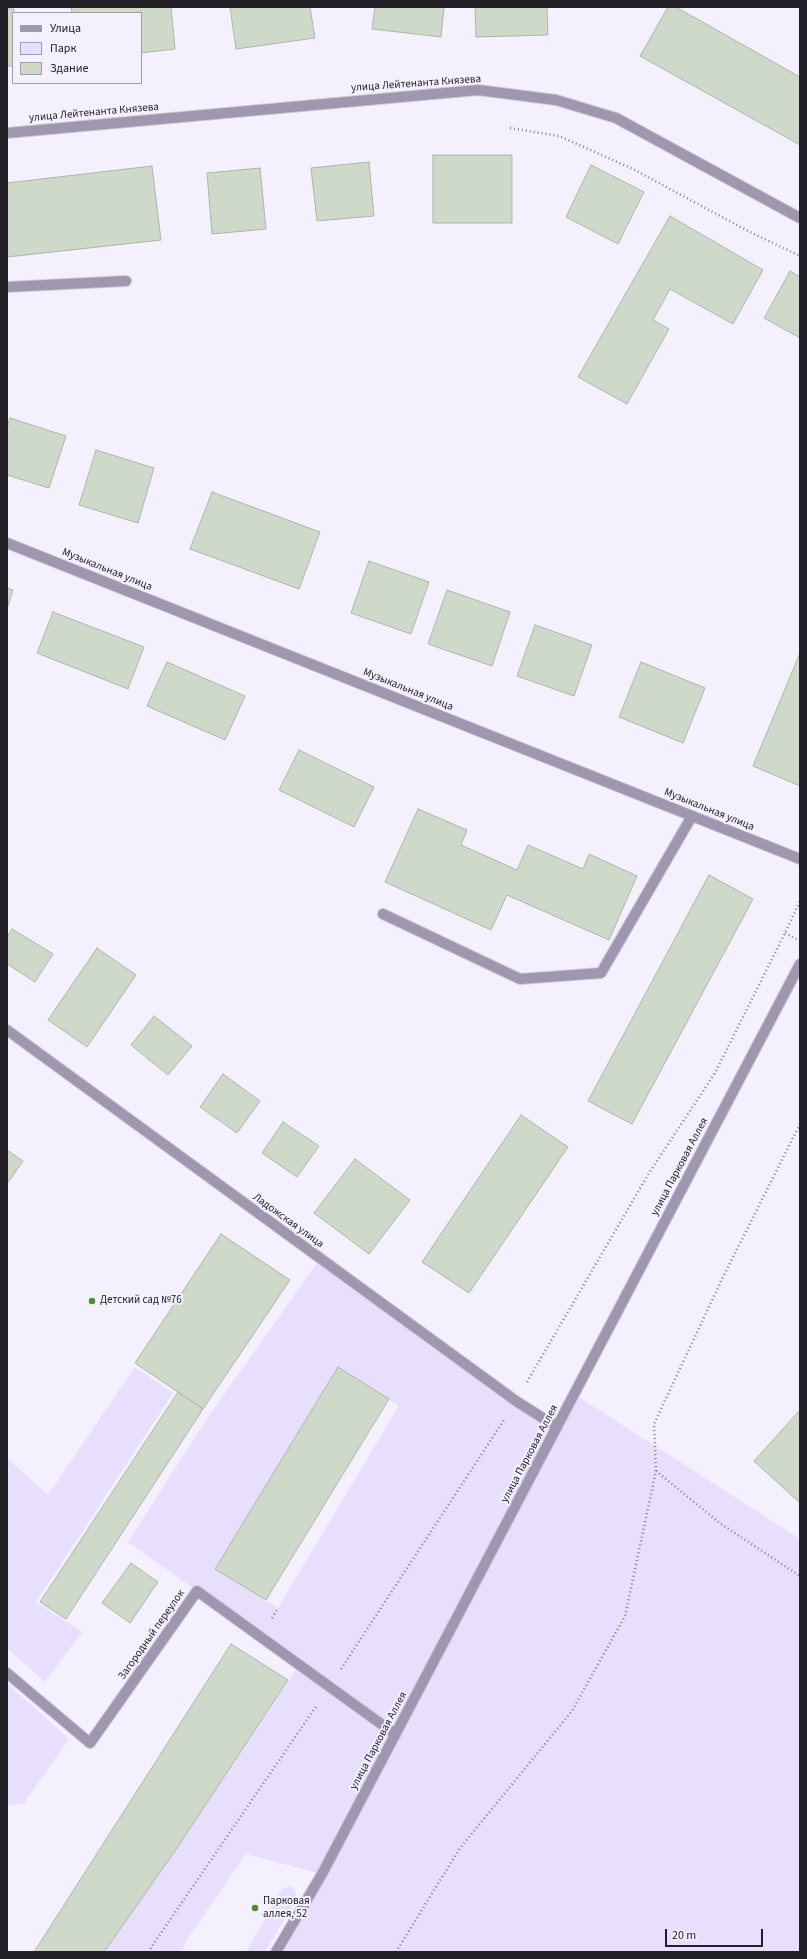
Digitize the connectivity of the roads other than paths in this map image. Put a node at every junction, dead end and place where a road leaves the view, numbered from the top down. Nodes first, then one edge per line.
1 (7, 133) edge
2 (800, 218) edge
3 (126, 281) dead end
4 (7, 287) edge
5 (7, 543) edge
6 (692, 816) junction
7 (800, 859) edge
8 (384, 914) dead end
9 (800, 964) edge
10 (797, 978) edge
11 (7, 1030) edge
12 (557, 1427) junction
13 (7, 1672) edge
14 (395, 1734) junction
15 (276, 1952) edge

1 - 2 street, улица Лейтенанта Князева
3 - 4 street
5 - 6 street, Музыкальная улица
6 - 7 street, Музыкальная улица
6 - 8 street
9 - 10 street, улица Парковая Аллея
10 - 12 street, улица Парковая Аллея
11 - 12 street, Ладожская улица
12 - 14 street, улица Парковая Аллея
13 - 14 street, Загородный переулок
14 - 15 street, улица Парковая Аллея

